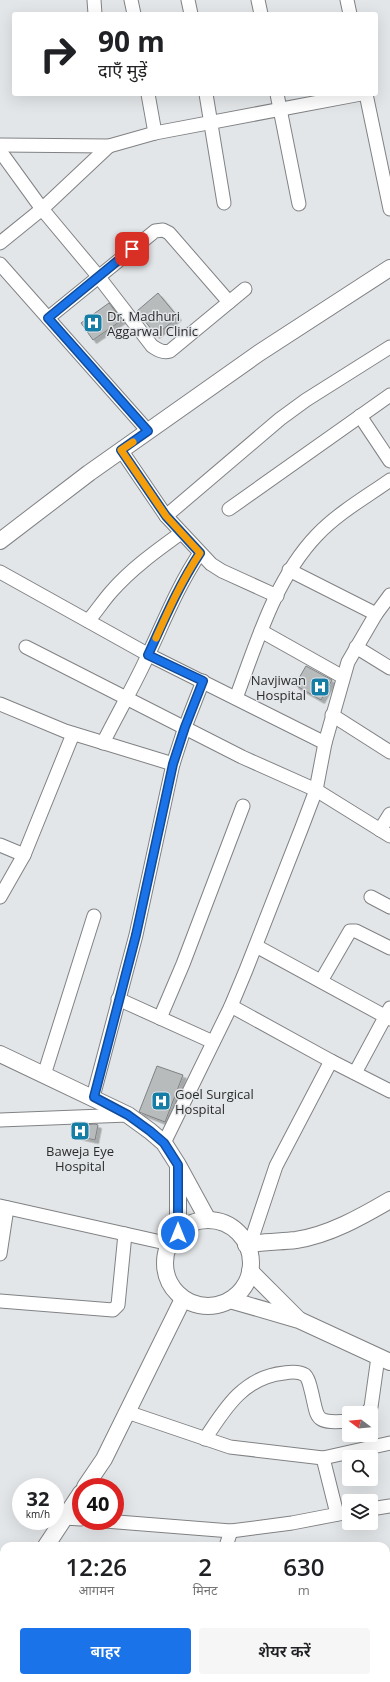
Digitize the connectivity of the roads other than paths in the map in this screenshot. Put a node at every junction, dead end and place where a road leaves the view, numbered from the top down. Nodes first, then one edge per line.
1 (94, 0) edge
2 (131, 0) edge
3 (188, 0) edge
4 (258, 0) edge
5 (347, 0) edge
6 (96, 12) edge
7 (134, 12) edge
8 (191, 12) edge
9 (261, 12) edge
10 (350, 12) edge
11 (148, 96) edge
12 (206, 96) edge
13 (277, 96) edge
14 (351, 96) edge
15 (366, 96) edge
16 (280, 110) junction
17 (210, 122) junction
18 (155, 133) junction
19 (0, 145) edge
20 (110, 146) junction
21 (0, 151) edge
22 (224, 203) dead end
23 (299, 204) dead end
24 (42, 208) junction
25 (390, 209) edge
26 (0, 243) edge
27 (0, 264) edge
28 (390, 268) edge
29 (98, 276) junction
30 (245, 290) dead end
31 (229, 302) junction
32 (48, 318) junction
33 (390, 347) edge
34 (390, 395) edge
35 (360, 416) junction
36 (148, 431) junction
37 (121, 450) junction
38 (390, 461) edge
39 (390, 480) edge
40 (229, 510) dead end
41 (166, 516) junction
42 (181, 533) junction
43 (0, 542) edge
44 (200, 553) junction
45 (289, 570) junction
46 (0, 572) edge
47 (390, 595) edge
48 (277, 596) junction
49 (376, 614) junction
50 (88, 621) junction
51 (261, 631) junction
52 (26, 647) dead end
53 (356, 647) junction
54 (148, 655) junction
55 (390, 668) edge
56 (343, 676) junction
57 (203, 681) junction
58 (126, 697) junction
59 (236, 698) junction
60 (0, 704) edge
61 (332, 715) junction
62 (185, 727) junction
63 (73, 734) junction
64 (325, 742) junction
65 (103, 743) junction
66 (390, 752) edge
67 (173, 764) junction
68 (316, 790) junction
69 (243, 806) dead end
70 (390, 814) edge
71 (385, 833) edge
72 (0, 845) edge
73 (24, 855) junction
74 (0, 897) edge
75 (370, 897) dead end
76 (390, 907) edge
77 (94, 916) dead end
78 (256, 946) junction
79 (390, 948) edge
80 (321, 982) junction
81 (118, 999) junction
82 (230, 1006) junction
83 (388, 1014) edge
84 (160, 1018) junction
85 (213, 1042) junction
86 (0, 1054) edge
87 (331, 1061) junction
88 (355, 1072) junction
89 (44, 1075) junction
90 (390, 1091) edge
91 (94, 1097) junction
92 (128, 1115) junction
93 (0, 1120) edge
94 (164, 1143) junction
95 (178, 1165) junction
96 (390, 1200) edge
97 (3, 1207) edge
98 (208, 1220) junction
99 (125, 1234) junction
100 (174, 1238) junction
101 (248, 1244) junction
102 (0, 1254) edge
103 (250, 1271) junction
104 (183, 1299) junction
105 (230, 1300) junction
106 (0, 1301) edge
107 (299, 1320) junction
108 (384, 1359) edge
109 (371, 1406) edge
110 (127, 1412) junction
111 (342, 1421) edge
112 (205, 1439) junction
113 (390, 1443) edge
114 (323, 1458) junction
115 (91, 1478) edge
116 (72, 1506) edge
117 (390, 1506) edge
118 (378, 1508) edge
119 (342, 1510) edge
120 (342, 1513) edge
121 (64, 1518) joint
122 (72, 1518) edge
123 (124, 1523) edge
124 (56, 1530) edge
125 (231, 1531) junction
126 (49, 1542) edge
127 (227, 1542) edge

1 - 6 street
2 - 7 street
3 - 8 street
4 - 9 street
5 - 10 street
11 - 18 street
12 - 17 street
13 - 16 street
14 - 16 street
15 - 25 street
16 - 17 street
16 - 23 street
17 - 18 street
17 - 22 street
18 - 20 street
19 - 20 street
20 - 24 street
21 - 24 street
24 - 26 street
24 - 29 street
27 - 32 street
28 - 36 street
29 - 31 street
29 - 31 street
29 - 32 street
30 - 31 street
32 - 36 street
33 - 41 street
34 - 35 street
35 - 38 street
35 - 40 street
36 - 37 street
37 - 41 street
37 - 43 street
39 - 45 street
41 - 42 street
42 - 44 street
42 - 50 street
44 - 48 street
44 - 54 street
45 - 48 street
45 - 49 street
46 - 50 street
47 - 49 street
48 - 51 street
49 - 53 street
50 - 54 street
51 - 56 street
51 - 59 street
52 - 58 street
53 - 55 street
53 - 56 street
54 - 57 street
54 - 58 street
56 - 61 street
57 - 59 street
57 - 62 street
58 - 62 street
58 - 65 street
59 - 64 street
60 - 63 street
61 - 64 street
61 - 66 street
62 - 67 street
62 - 68 street
63 - 65 street
63 - 73 street
64 - 68 street
65 - 67 street
67 - 81 street
68 - 71 street
68 - 78 street
69 - 84 street
70 - 71 street
72 - 73 street
73 - 74 street
75 - 76 street
77 - 89 street
78 - 80 street
78 - 82 street
79 - 80 street
80 - 83 street
81 - 84 street
81 - 91 street
82 - 85 street
82 - 87 street
83 - 88 street
84 - 85 street
85 - 94 street
86 - 89 street
87 - 88 street
87 - 101 street
88 - 90 street
89 - 91 street
91 - 92 street
92 - 93 street
92 - 94 street
94 - 95 street
95 - 98 street
95 - 100 street
96 - 101 street
97 - 99 street
97 - 102 street
98 - 100 street
98 - 101 street
99 - 100 street
99 - 106 street
100 - 104 street
101 - 103 street
103 - 105 street
103 - 107 street
104 - 105 street
104 - 110 street
105 - 107 street
107 - 108 street
108 - 109 street
110 - 112 street
110 - 115 street
111 - 112 street
112 - 114 street
113 - 114 street
114 - 119 street
116 - 121 street
117 - 118 street
120 - 125 street
121 - 122 street
123 - 125 street
124 - 126 street
125 - 127 street

